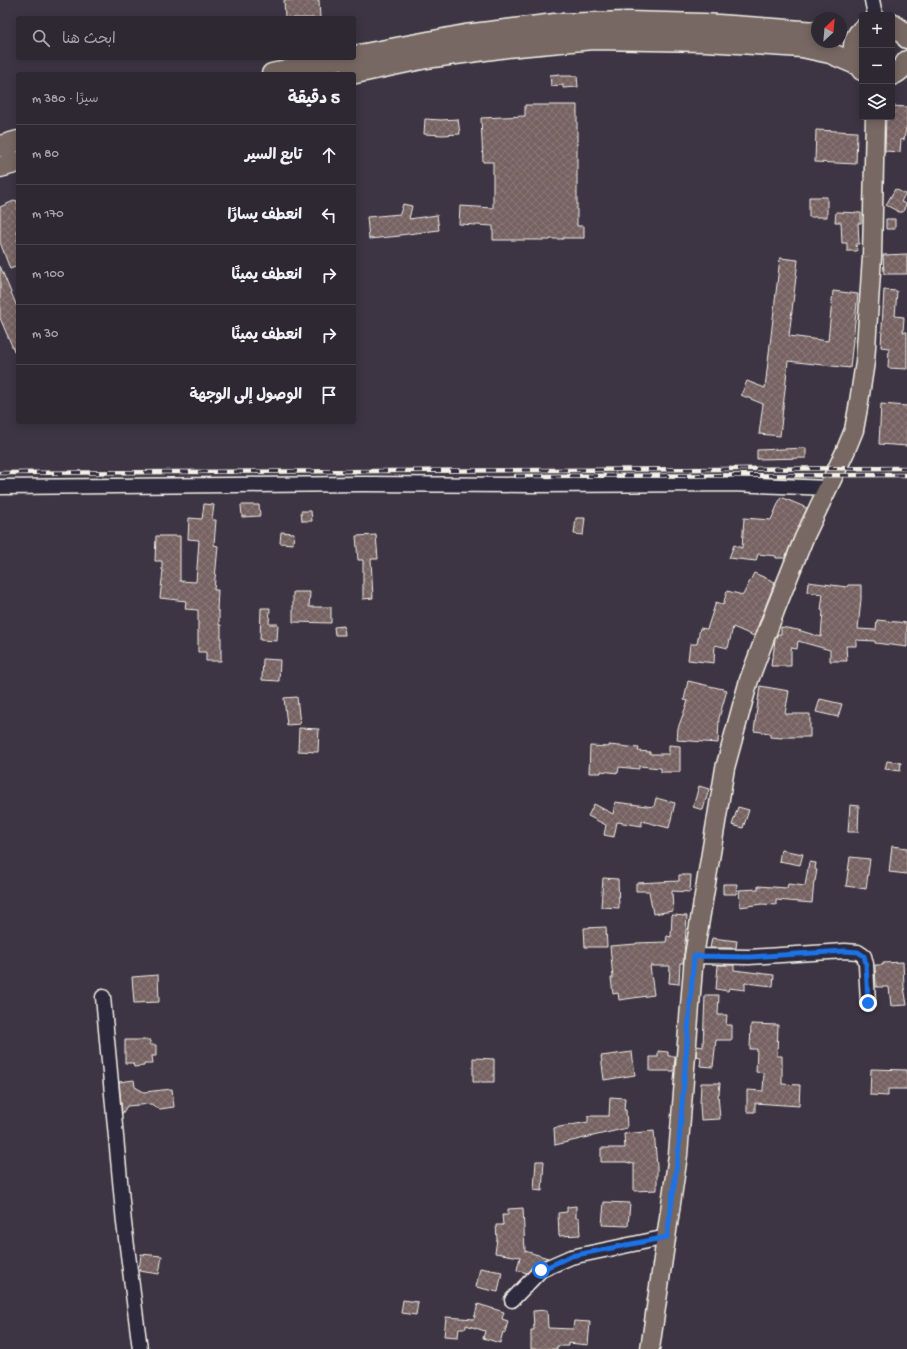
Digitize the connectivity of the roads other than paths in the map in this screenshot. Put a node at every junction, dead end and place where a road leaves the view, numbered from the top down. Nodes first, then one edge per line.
1 (872, 0) edge
2 (874, 12) edge
3 (895, 26) edge
4 (854, 31) edge
5 (811, 32) edge
6 (907, 38) edge
7 (356, 56) edge
8 (335, 60) edge
9 (859, 65) edge
10 (859, 67) edge
11 (281, 72) edge
12 (356, 73) edge
13 (875, 120) edge
14 (16, 142) edge
15 (0, 146) edge
16 (16, 163) edge
17 (0, 167) edge
18 (0, 487) edge
19 (827, 488) junction
20 (694, 956) junction
21 (103, 997) dead end
22 (868, 1003) dead end
23 (667, 1237) junction
24 (512, 1300) dead end
25 (140, 1349) edge
26 (650, 1349) edge

1 - 2 street
3 - 6 highway
4 - 9 highway
5 - 7 highway
8 - 11 highway
10 - 12 highway
13 - 19 main road
14 - 15 highway
16 - 17 highway
18 - 19 street
19 - 20 main road
20 - 22 street
20 - 23 main road
21 - 25 street
23 - 24 street
23 - 26 main road

